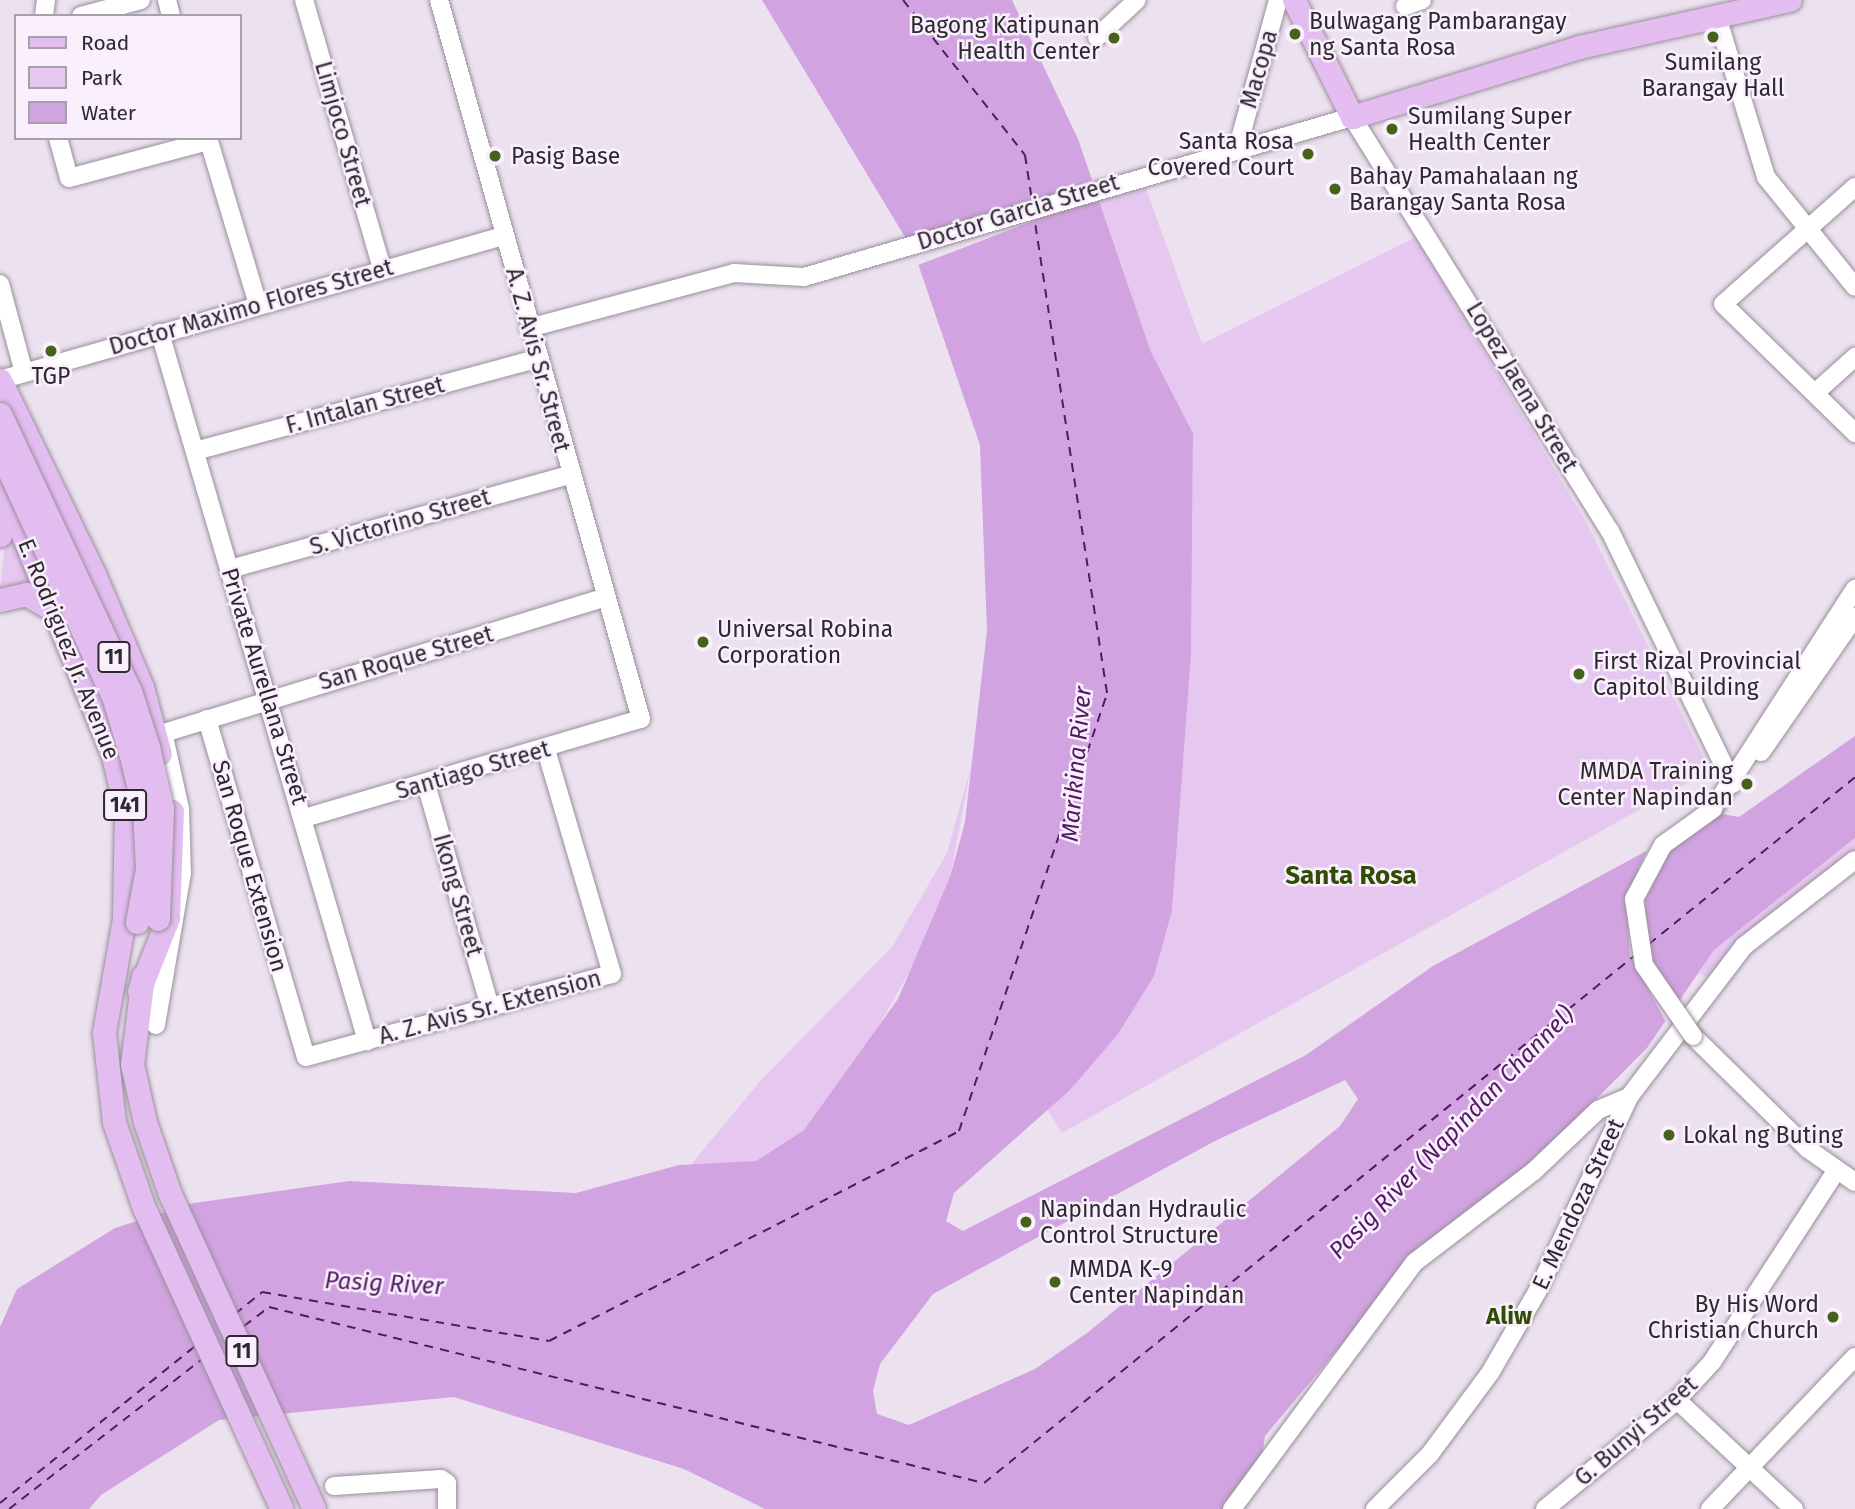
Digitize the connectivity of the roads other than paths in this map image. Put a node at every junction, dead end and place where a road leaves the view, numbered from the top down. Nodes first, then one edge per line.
1 (141, 0) edge
2 (304, 0) edge
3 (439, 0) edge
4 (1137, 0) edge
5 (1278, 0) edge
6 (1294, 0) edge
7 (1422, 0) edge
8 (1790, 0) edge
9 (1405, 6) dead end
10 (88, 14) edge
11 (1718, 20) junction
12 (1097, 37) dead end
13 (1336, 86) junction
14 (1383, 108) junction
15 (1352, 117) junction
16 (1240, 139) dead end
17 (59, 140) edge
18 (204, 140) edge
19 (208, 140) edge
20 (1855, 187) edge
21 (1804, 229) junction
22 (503, 236) junction
23 (382, 269) junction
24 (0, 284) edge
25 (1855, 288) edge
26 (258, 305) junction
27 (528, 328) junction
28 (160, 333) junction
29 (1855, 356) edge
30 (536, 359) junction
31 (24, 373) junction
32 (0, 380) edge
33 (1815, 393) junction
34 (0, 414) edge
35 (1855, 433) edge
36 (0, 451) edge
37 (195, 451) junction
38 (570, 475) junction
39 (2, 484) edge
40 (0, 535) edge
41 (230, 569) junction
42 (94, 574) junction
43 (1855, 589) edge
44 (605, 597) junction
45 (0, 600) edge
46 (1855, 617) edge
47 (60, 621) junction
48 (268, 698) junction
49 (207, 719) junction
50 (641, 719) joint
51 (164, 733) junction
52 (547, 750) junction
53 (426, 784) junction
54 (1729, 784) junction
55 (304, 818) junction
56 (1855, 860) edge
57 (111, 988) junction
58 (139, 991) junction
59 (490, 1007) junction
60 (156, 1025) dead end
61 (1687, 1035) junction
62 (367, 1041) junction
63 (306, 1057) joint
64 (1629, 1097) junction
65 (1836, 1171) junction
66 (1855, 1182) edge
67 (1855, 1357) edge
68 (1677, 1400) junction
69 (1749, 1467) junction
70 (334, 1486) dead end
71 (282, 1509) edge
72 (314, 1509) edge
73 (447, 1509) edge
74 (1232, 1509) edge
75 (1375, 1509) edge
76 (1545, 1509) edge
77 (1710, 1509) edge
78 (1794, 1509) edge

1 - 10 street
2 - 23 street, Limjoco Street
3 - 22 street, A. Z. Avis Sr. Street
4 - 12 street
5 - 16 street, Macopa
6 - 13 main road, Lopez Jaena Street
7 - 9 street
8 - 11 main road, Doctor Garcia Street
11 - 14 main road, Doctor Garcia Street
11 - 21 street
13 - 14 main road
13 - 15 main road, Lopez Jaena Street
14 - 15 main road, Doctor Garcia Street
15 - 27 street, Doctor Garcia Street
15 - 54 street, Lopez Jaena Street
17 - 18 street
19 - 26 street
20 - 21 street
21 - 25 street
21 - 33 street
22 - 23 street, Doctor Maximo Flores Street
22 - 27 street, A. Z. Avis Sr. Street
23 - 26 street, Doctor Maximo Flores Street
24 - 31 street
26 - 28 street, Doctor Maximo Flores Street
27 - 30 street, A. Z. Avis Sr. Street
28 - 31 street, Doctor Maximo Flores Street
28 - 37 street, Private Aurellana Street
29 - 33 street
30 - 37 street, F. Intalan Street
30 - 38 street, A. Z. Avis Sr. Street
31 - 32 street, Doctor Maximo Flores Street
32 - 39 main road, 141
32 - 42 main road, E. Rodriguez Jr. Avenue / 141
33 - 35 street
34 - 58 main road, 11, bridge
36 - 57 main road, 11, bridge
37 - 41 street, Private Aurellana Street
38 - 41 street, S. Victorino Street
38 - 44 street, A. Z. Avis Sr. Street
39 - 40 main road, 141
39 - 47 main road, E. Rodriguez Jr. Avenue / 141
41 - 48 street, Private Aurellana Street
42 - 51 street
42 - 58 main road, E. Rodriguez Jr. Avenue / 141
43 - 54 street
44 - 48 street, San Roque Street
44 - 50 street, A. Z. Avis Sr. Street
45 - 47 main road
46 - 54 street
47 - 57 main road, E. Rodriguez Jr. Avenue / 141
48 - 49 street, San Roque Street
48 - 55 street, Private Aurellana Street
49 - 51 street
49 - 63 street, San Roque Extension
50 - 52 street, Santiago Street
51 - 60 street
52 - 53 street, Santiago Street
52 - 59 street, A. Z. Avis Sr. Extension
53 - 55 street, Santiago Street
53 - 59 street, Ikong Street
54 - 61 street, bridge
55 - 62 street, Private Aurellana Street
56 - 61 street, E. Mendoza Street
57 - 71 main road, 11
58 - 72 main road, 11
59 - 62 street, A. Z. Avis Sr. Extension
61 - 64 street, E. Mendoza Street
61 - 65 street
62 - 63 street, A. Z. Avis Sr. Extension
64 - 74 street
64 - 75 street, E. Mendoza Street
65 - 66 street
65 - 68 street, G. Bunyi Street
67 - 69 street
68 - 69 street
68 - 76 street, G. Bunyi Street
69 - 77 street
69 - 78 street
70 - 73 street

